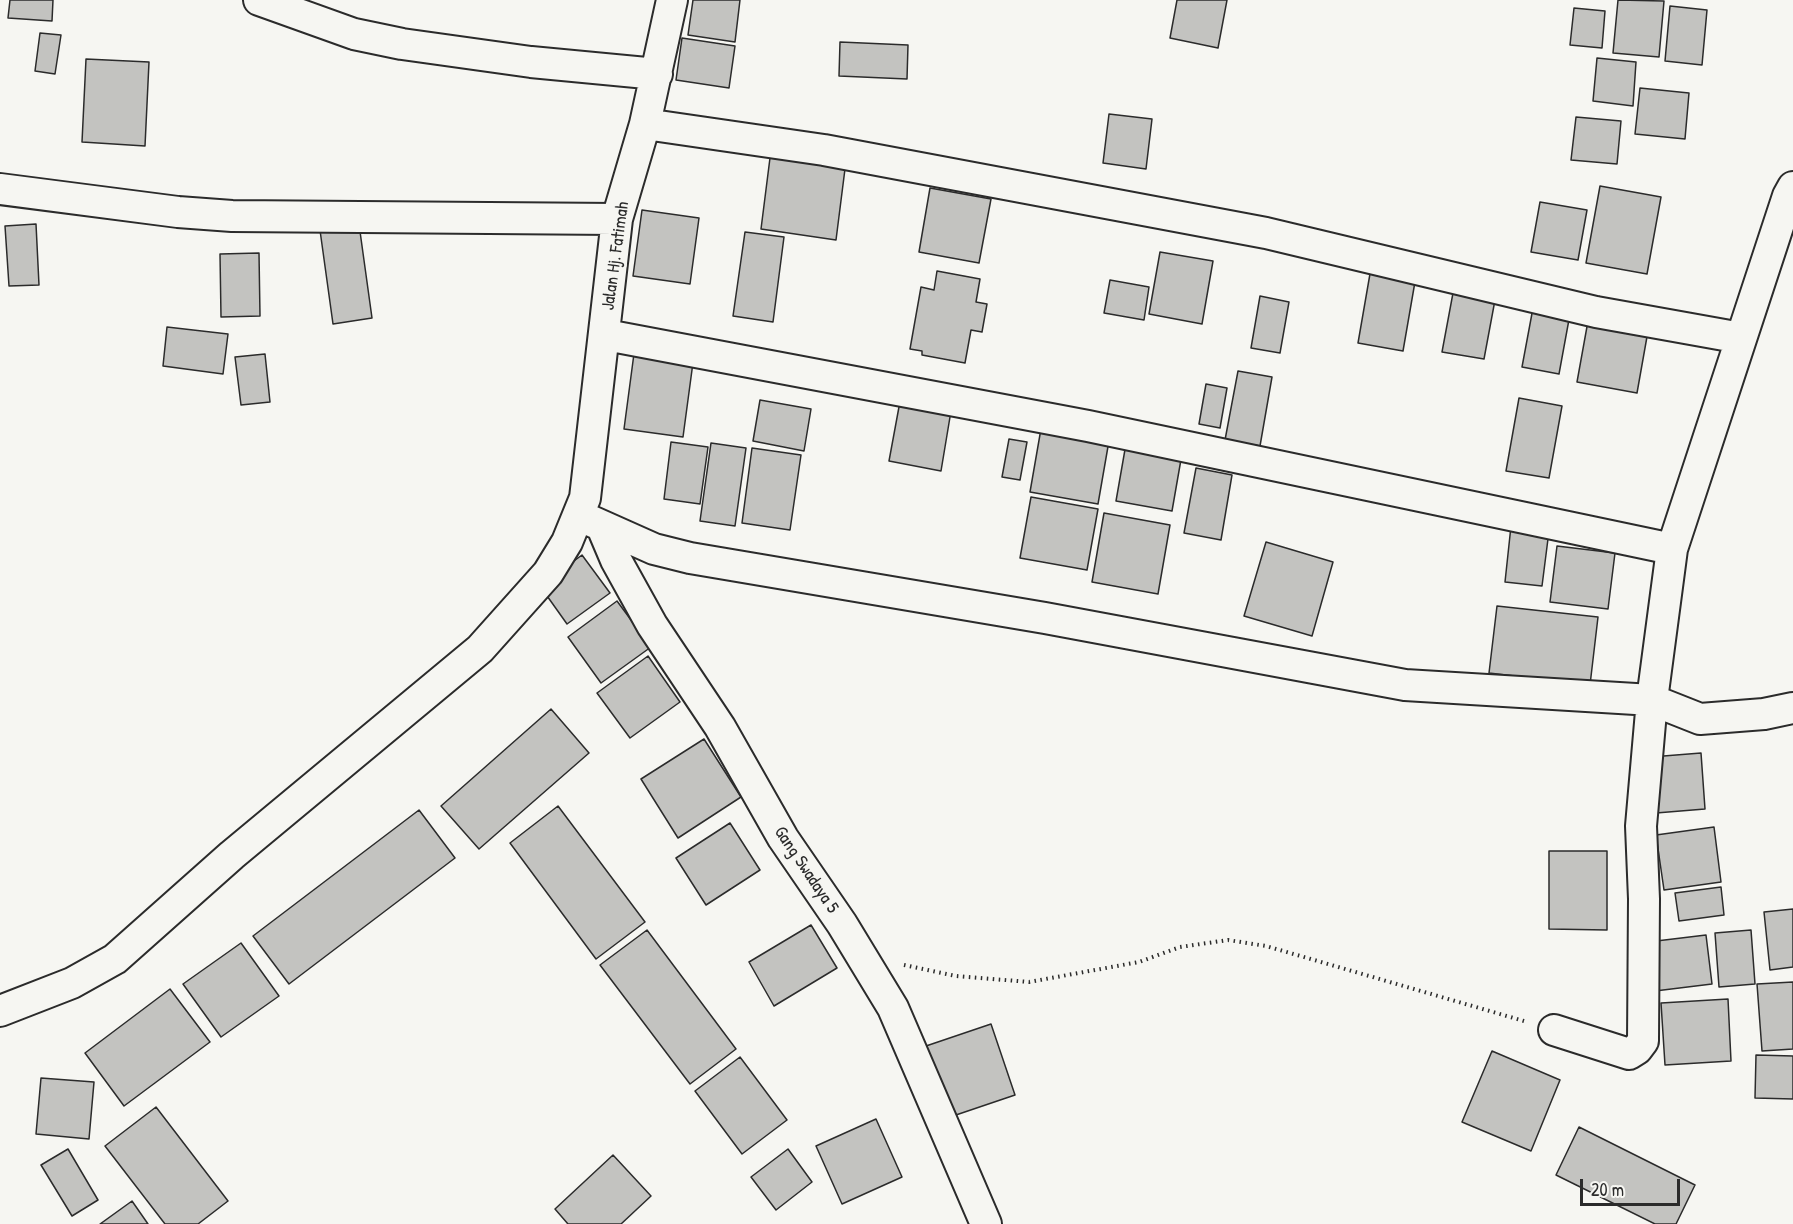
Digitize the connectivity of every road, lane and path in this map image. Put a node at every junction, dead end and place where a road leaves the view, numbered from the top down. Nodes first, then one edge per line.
1 (259, 0) edge
2 (672, 0) edge
3 (657, 74) junction
4 (645, 124) junction
5 (1793, 187) edge
6 (0, 189) edge
7 (617, 219) junction
8 (606, 334) junction
9 (1741, 338) junction
10 (591, 522) junction
11 (1672, 549) junction
12 (1652, 700) junction
13 (1793, 708) edge
14 (897, 963) dead end
15 (0, 1011) edge
16 (1554, 1030) joint
17 (986, 1224) edge

1 - 3 street
2 - 3 street, Jalan Hj. Fatimah
3 - 4 street, Jalan Hj. Fatimah
4 - 7 street, Jalan Hj. Fatimah
4 - 9 street
5 - 9 street
6 - 7 street
7 - 8 street, Jalan Hj. Fatimah
8 - 10 street, Jalan Hj. Fatimah
8 - 11 street
9 - 11 street
10 - 12 street
10 - 15 street, Jalan Hj. Fatimah
10 - 17 street, Gang Swadaya 5
11 - 12 street
12 - 13 street
12 - 16 street
14 - 16 path

